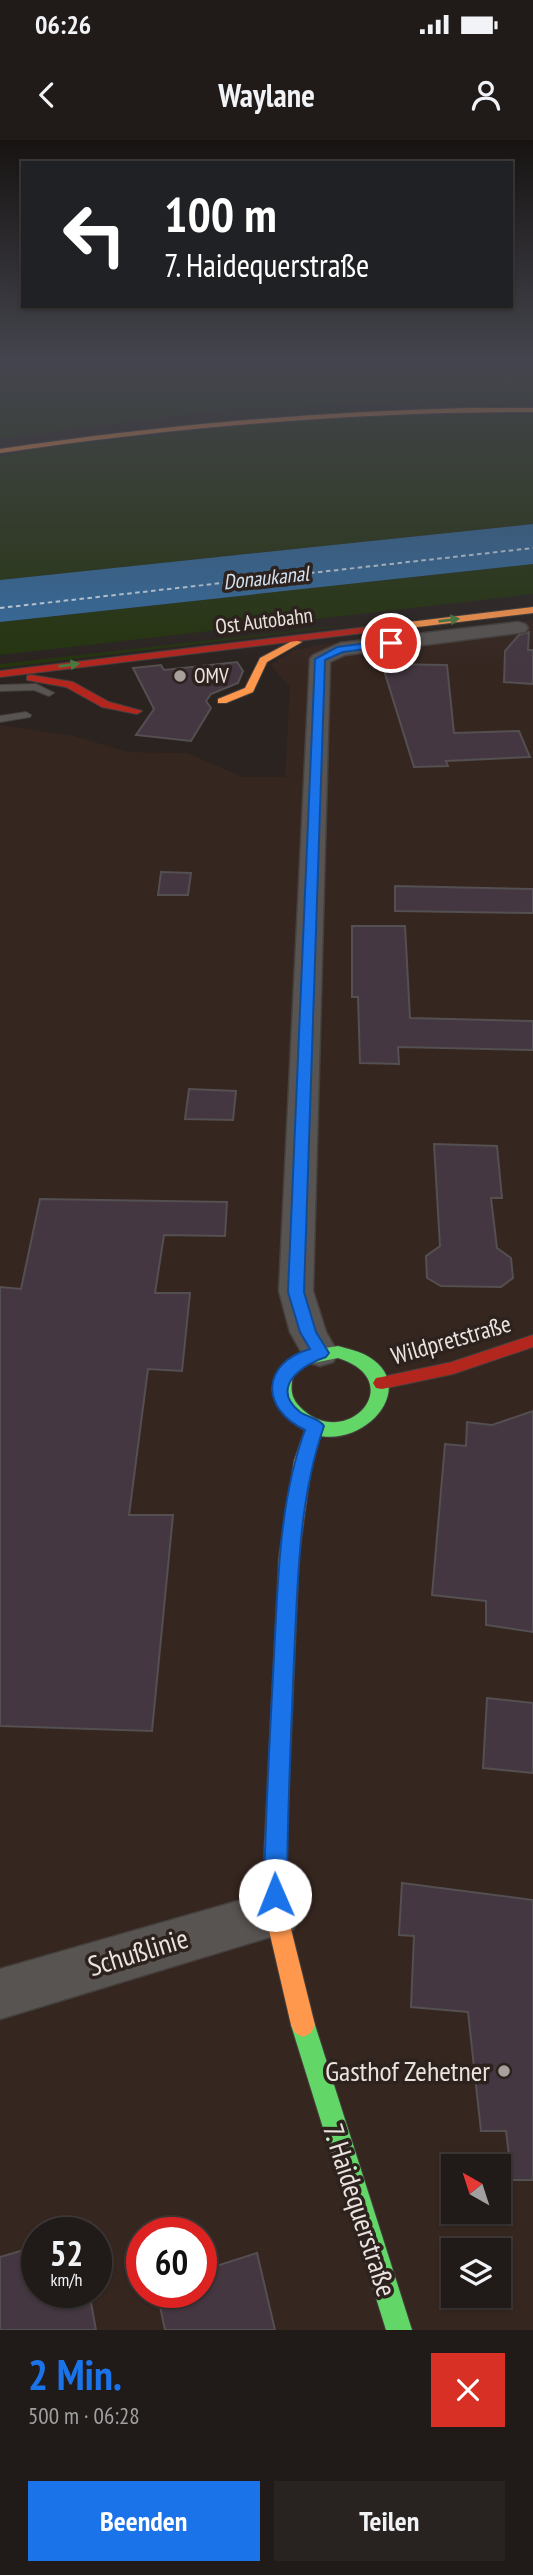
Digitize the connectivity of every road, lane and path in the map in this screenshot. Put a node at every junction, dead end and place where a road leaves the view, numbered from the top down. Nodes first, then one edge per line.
1 (526, 619) edge
2 (309, 637) junction
3 (0, 678) edge
4 (48, 693) dead end
5 (222, 701) dead end
6 (136, 711) dead end
7 (26, 715) dead end
8 (0, 719) edge
9 (533, 1341) edge
10 (320, 1353) junction
11 (382, 1383) junction
12 (315, 1426) junction
13 (276, 1913) junction
14 (0, 1994) edge
15 (399, 2330) edge

2 -> 1 main road, Ost Autobahn
1 - 10 street
3 -> 2 main road, Ost Autobahn
2 - 5 main road
3 - 4 lane
3 - 6 main road
7 - 8 lane
9 - 11 main road, Wildpretstraße
10 - 11 main road
10 - 12 main road
11 - 12 main road
12 - 13 main road, 7. Haidequerstraße
13 - 14 street, Schußlinie
13 - 15 main road, 7. Haidequerstraße

